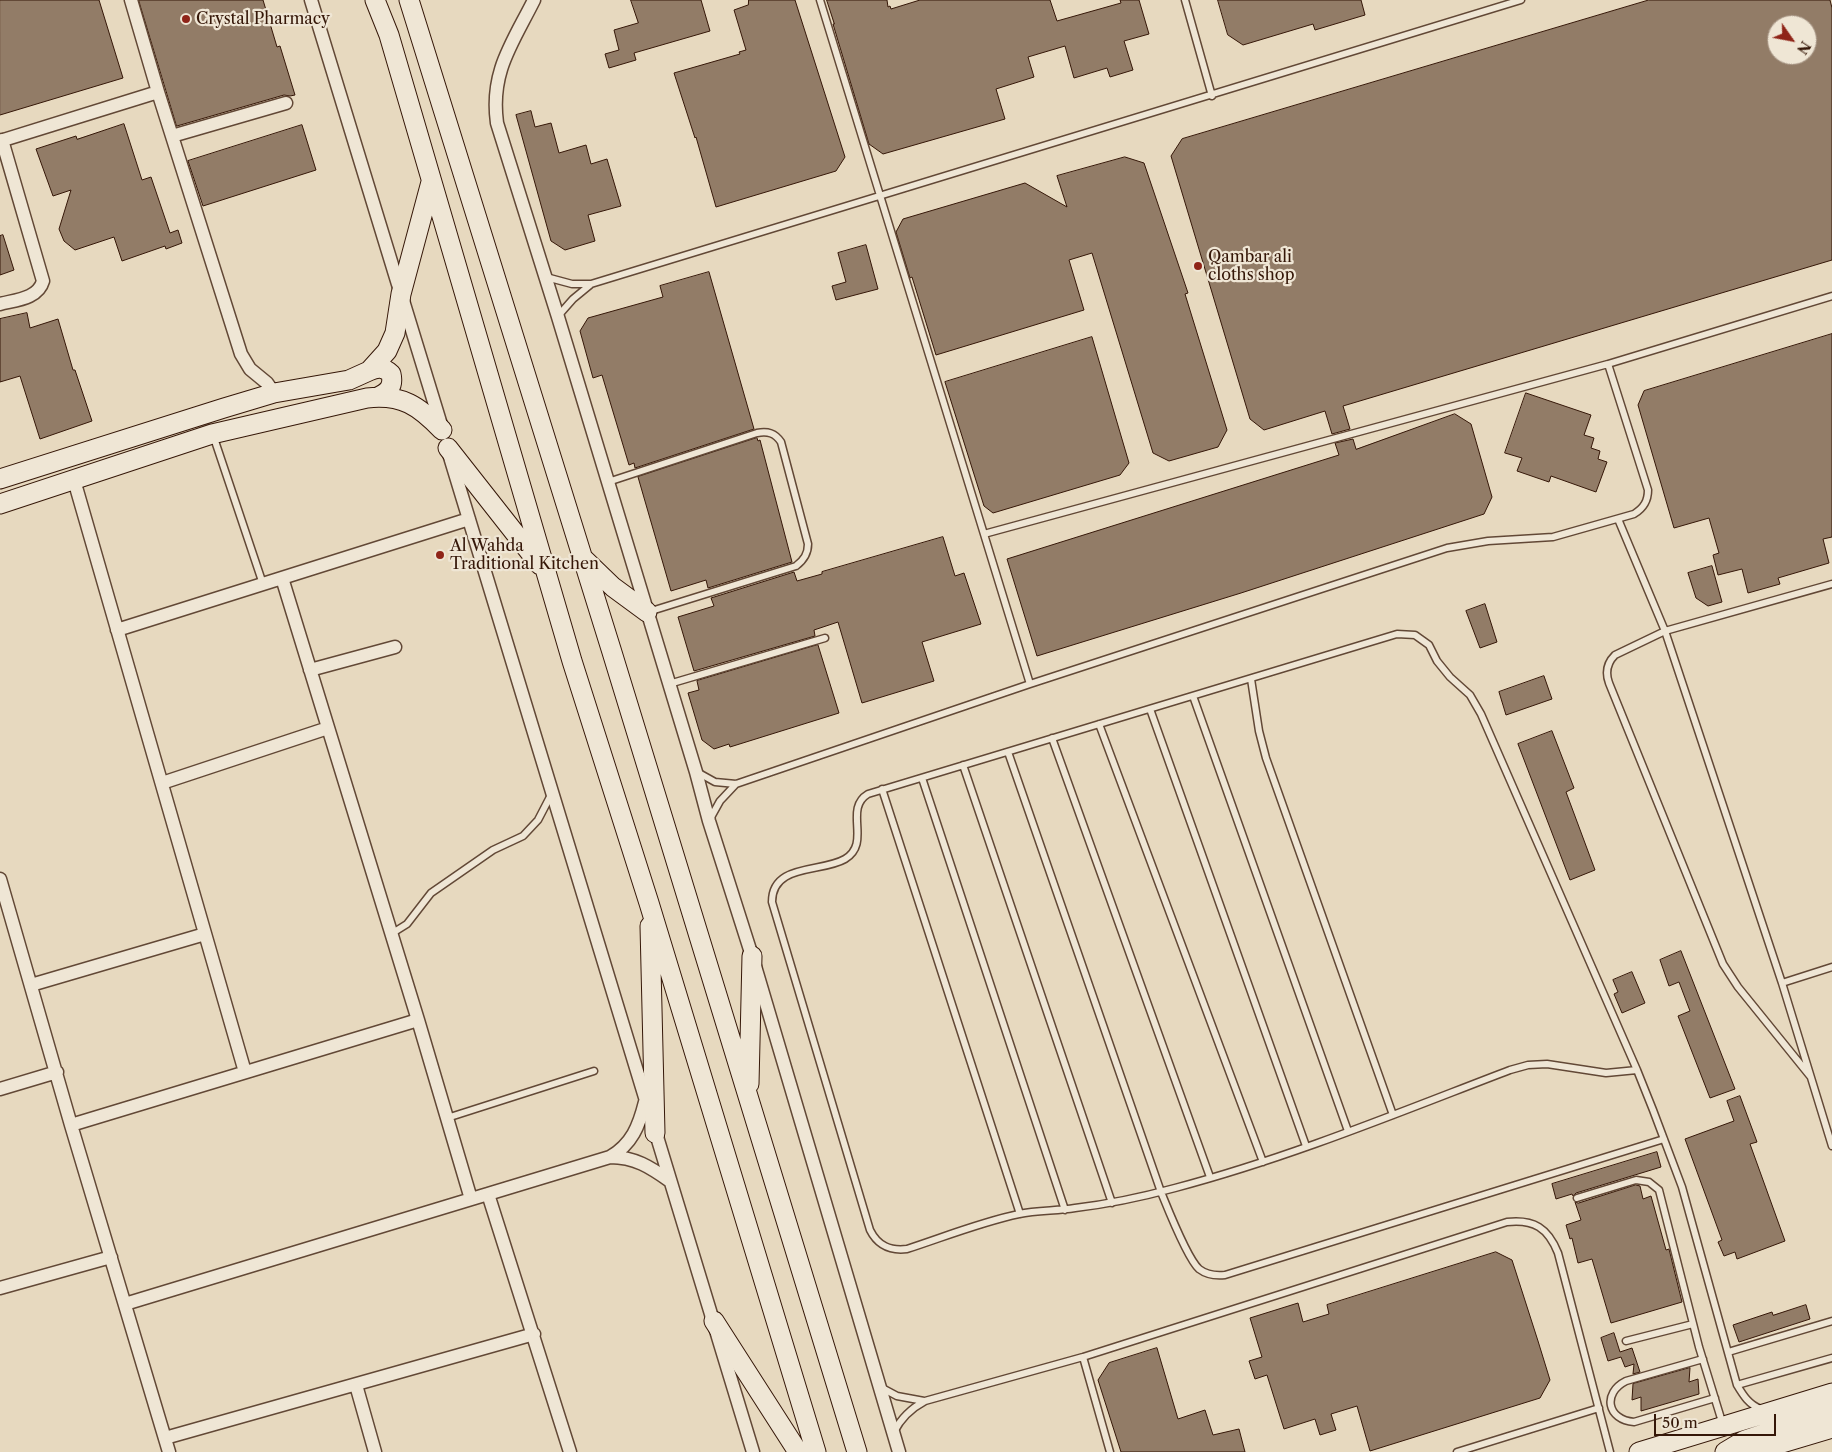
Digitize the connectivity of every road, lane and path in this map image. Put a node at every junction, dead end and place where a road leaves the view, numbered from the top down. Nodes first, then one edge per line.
1 (131, 0) edge
2 (311, 0) edge
3 (375, 0) edge
4 (409, 0) edge
5 (534, 0) edge
6 (820, 0) edge
7 (1185, 0) edge
8 (1521, 0) edge
9 (158, 92) junction
10 (1212, 96) junction
11 (286, 103) dead end
12 (172, 136) junction
13 (1, 140) edge
14 (431, 182) junction
15 (881, 196) junction
16 (545, 276) junction
17 (591, 284) junction
18 (401, 294) junction
19 (1832, 296) edge
20 (0, 304) edge
21 (558, 317) junction
22 (1608, 364) junction
23 (369, 371) junction
24 (274, 393) junction
25 (378, 397) junction
26 (442, 430) junction
27 (212, 434) junction
28 (448, 448) junction
29 (0, 479) edge
30 (74, 480) junction
31 (608, 482) junction
32 (0, 504) edge
33 (469, 519) junction
34 (1618, 519) junction
35 (984, 534) junction
36 (582, 557) junction
37 (546, 573) junction
38 (282, 578) junction
39 (262, 584) junction
40 (1832, 584) edge
41 (647, 612) junction
42 (117, 630) junction
43 (1665, 631) junction
44 (825, 638) dead end
45 (395, 647) dead end
46 (310, 670) junction
47 (1251, 679) junction
48 (669, 684) junction
49 (1030, 684) junction
50 (1193, 696) junction
51 (1150, 709) junction
52 (1099, 724) junction
53 (328, 728) junction
54 (1052, 738) junction
55 (1008, 752) junction
56 (963, 765) junction
57 (696, 772) junction
58 (922, 778) junction
59 (162, 783) junction
60 (736, 784) junction
61 (882, 789) junction
62 (552, 791) junction
63 (709, 821) junction
64 (0, 879) edge
65 (649, 903) junction
66 (205, 934) junction
67 (392, 934) junction
68 (752, 956) junction
69 (1832, 967) edge
70 (1782, 983) junction
71 (31, 985) junction
72 (418, 1020) junction
73 (1636, 1070) junction
74 (594, 1071) dead end
75 (57, 1072) junction
76 (245, 1072) junction
77 (1810, 1076) junction
78 (0, 1089) edge
79 (749, 1100) junction
80 (646, 1101) junction
81 (1393, 1115) junction
82 (447, 1118) junction
83 (71, 1125) junction
84 (1348, 1131) junction
85 (655, 1133) junction
86 (1664, 1139) junction
87 (1306, 1146) junction
88 (1832, 1146) edge
89 (610, 1158) junction
90 (1263, 1162) junction
91 (1210, 1177) junction
92 (670, 1181) junction
93 (1160, 1192) junction
94 (488, 1194) junction
95 (1577, 1198) dead end
96 (471, 1200) junction
97 (1112, 1203) junction
98 (1065, 1210) junction
99 (1020, 1214) junction
100 (111, 1257) junction
101 (0, 1288) edge
102 (125, 1304) junction
103 (714, 1321) junction
104 (1832, 1321) edge
105 (1693, 1324) junction
106 (534, 1334) junction
107 (1626, 1341) dead end
108 (1728, 1352) junction
109 (1083, 1357) junction
110 (1832, 1358) edge
111 (1703, 1359) junction
112 (356, 1384) junction
113 (1738, 1385) junction
114 (880, 1386) junction
115 (1832, 1393) edge
116 (1714, 1398) junction
117 (925, 1401) junction
118 (1599, 1408) junction
119 (1772, 1411) junction
120 (1832, 1411) edge
121 (1723, 1426) junction
122 (1832, 1428) edge
123 (893, 1433) junction
124 (165, 1438) junction
125 (169, 1452) edge
126 (375, 1452) edge
127 (570, 1452) edge
128 (753, 1452) edge
129 (798, 1452) edge
130 (816, 1452) edge
131 (857, 1452) edge
132 (899, 1452) edge
133 (1110, 1452) edge
134 (1457, 1452) edge
135 (1610, 1452) edge
136 (1639, 1452) edge
137 (1725, 1452) edge
138 (1752, 1452) edge

1 - 9 street
2 - 18 street
3 - 14 main road
4 - 36 main road
5 - 16 street
6 - 15 lane
7 - 10 lane
8 - 10 lane
9 - 12 street
9 - 13 street
10 - 15 lane
11 - 12 street
12 - 24 street
13 - 20 street
14 - 18 main road
14 - 37 main road
15 - 17 lane
15 - 35 lane
16 - 17 lane
16 - 21 street
17 - 21 lane
18 - 23 main road
18 - 26 street
19 - 22 lane
21 - 31 street
22 - 34 lane
22 - 35 lane
23 - 24 main road
23 - 25 main road
24 - 29 main road
25 - 26 main road
25 - 27 main road
26 - 28 street
27 - 30 main road
27 - 39 lane
28 - 33 street
28 - 37 main road
30 - 32 main road
30 - 42 street
31 - 41 street
31 - 41 lane
33 - 38 street
33 - 62 street
34 - 43 lane
34 - 49 lane
35 - 49 lane
36 - 41 main road
36 - 79 main road
37 - 65 main road
38 - 39 street
38 - 46 street
39 - 42 street
40 - 43 lane
41 - 48 street
42 - 59 street
43 - 70 lane
43 - 77 lane
44 - 48 lane
45 - 46 street
46 - 53 street
47 - 50 lane
47 - 73 lane
47 - 81 lane
48 - 57 street
49 - 60 lane
50 - 51 lane
50 - 84 lane
51 - 52 lane
51 - 87 lane
52 - 54 lane
52 - 90 lane
53 - 59 street
53 - 67 street
54 - 55 lane
54 - 91 lane
55 - 56 lane
55 - 93 lane
56 - 58 lane
56 - 97 lane
57 - 60 lane
57 - 63 street
58 - 61 lane
58 - 98 lane
59 - 66 street
60 - 63 lane
61 - 99 lane
61 - 99 lane
62 - 67 lane
62 - 80 street
63 - 68 street
64 - 71 street
65 - 85 main road
65 - 130 main road
66 - 71 street
66 - 76 street
67 - 72 street
68 - 79 main road
68 - 114 street
69 - 70 lane
70 - 77 lane
71 - 75 street
72 - 76 street
72 - 82 street
73 - 81 lane
73 - 86 lane
74 - 82 lane
75 - 78 street
75 - 83 street
76 - 83 street
77 - 88 lane
79 - 131 main road
80 - 85 street
80 - 89 street
81 - 84 lane
82 - 96 street
83 - 100 street
84 - 87 lane
85 - 92 street
86 - 93 lane
86 - 108 lane
87 - 90 lane
89 - 92 street
89 - 94 street
90 - 91 lane
91 - 93 lane
92 - 103 street
93 - 97 lane
94 - 96 street
94 - 106 street
95 - 105 lane
96 - 102 street
97 - 98 lane
98 - 99 lane
100 - 101 street
100 - 102 street
102 - 124 street
103 - 128 street
103 - 129 main road
104 - 108 lane
105 - 107 lane
105 - 111 lane
106 - 112 street
106 - 127 street
108 - 113 lane
109 - 117 lane
109 - 118 lane
109 - 133 lane
110 - 113 lane
111 - 116 lane
111 - 116 lane
112 - 124 street
112 - 126 street
113 - 119 lane
114 - 117 lane
114 - 123 street
115 - 119 main road
116 - 121 lane
117 - 123 lane
118 - 134 lane
118 - 135 lane
119 - 121 main road
120 - 137 main road
121 - 136 main road
122 - 138 main road
123 - 132 street
124 - 125 street

